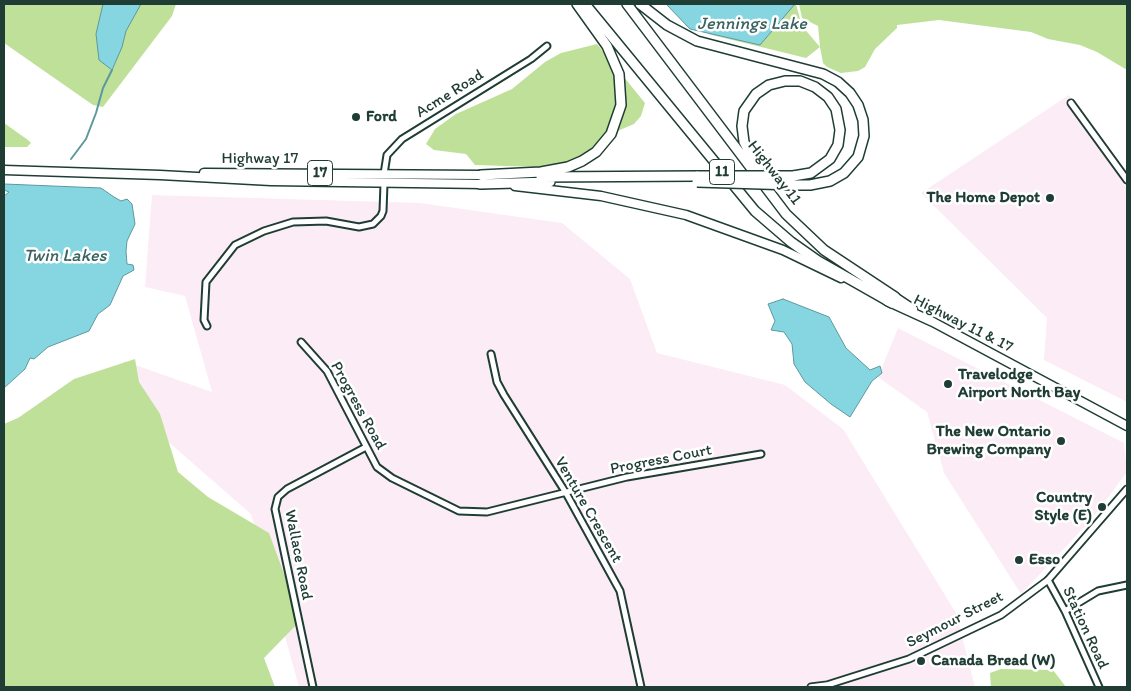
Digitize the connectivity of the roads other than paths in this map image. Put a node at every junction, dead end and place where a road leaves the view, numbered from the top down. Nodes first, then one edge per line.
1 (577, 4) edge
2 (585, 4) edge
3 (627, 4) edge
4 (640, 4) edge
5 (546, 46) dead end
6 (1071, 103) dead end
7 (4, 170) edge
8 (384, 174) junction
9 (160, 175) junction
10 (480, 179) junction
11 (1127, 180) edge
12 (793, 181) junction
13 (384, 184) junction
14 (812, 240) junction
15 (894, 300) junction
16 (207, 326) dead end
17 (301, 342) dead end
18 (491, 354) dead end
19 (1127, 426) edge
20 (366, 447) junction
21 (761, 454) dead end
22 (1127, 489) edge
23 (566, 492) junction
24 (1048, 580) junction
25 (1127, 585) edge
26 (1065, 611) junction
27 (313, 687) edge
28 (641, 687) edge
29 (811, 687) edge
30 (1098, 687) edge

1 - 10 highway
2 - 15 highway, 11
3 - 14 highway, Highway 11 / 11
4 - 12 highway
5 - 8 street, Acme Road
6 - 11 street
7 - 9 highway, Highway 17 / 17
8 - 9 highway, Highway 17 / 17
8 - 10 highway, Highway 17 / 17
8 - 13 highway
9 - 13 highway, Highway 17 / 17
10 - 12 highway, bridge
10 - 13 highway, Highway 17 / 17
10 - 15 highway, Highway 11 & 17
12 - 14 highway
13 - 16 street
14 - 15 highway, Highway 11 / 11
15 - 19 highway, Highway 11 & 17 / 11
17 - 20 street, Progress Road
18 - 23 street, Venture Crescent
20 - 23 street, Progress Road
20 - 27 street, Wallace Road
21 - 23 street, Progress Court
22 - 24 street, Seymour Street
23 - 28 street, Venture Crescent
24 - 26 street, Station Road
24 - 29 street, Seymour Street
25 - 26 street
26 - 30 street, Station Road

